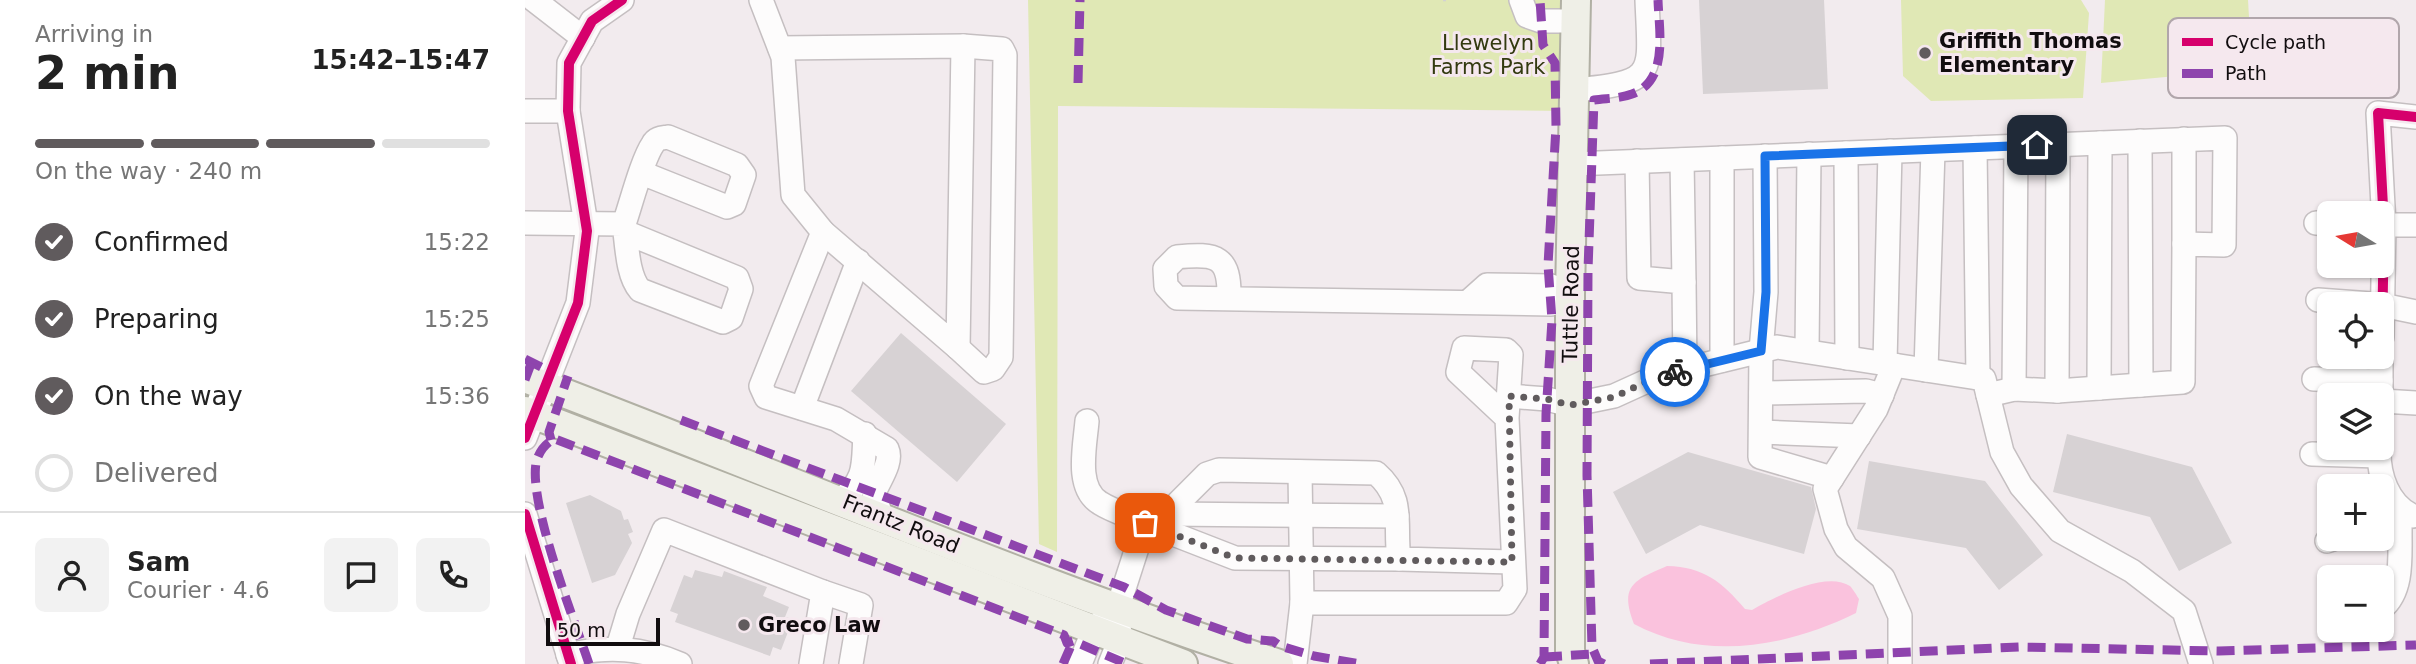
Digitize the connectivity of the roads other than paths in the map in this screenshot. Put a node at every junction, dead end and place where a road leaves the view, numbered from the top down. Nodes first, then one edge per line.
1 (534, 0) edge
2 (761, 0) edge
3 (1521, 0) edge
4 (1647, 0) edge
5 (614, 2) edge
6 (1576, 10) edge
7 (583, 38) junction
8 (963, 46) junction
9 (780, 48) junction
10 (1575, 90) junction
11 (568, 110) junction
12 (525, 111) edge
13 (2416, 117) edge
14 (2184, 139) junction
15 (2140, 141) junction
16 (2100, 143) junction
17 (2058, 144) junction
18 (2016, 146) junction
19 (1975, 148) junction
20 (1933, 150) junction
21 (1890, 151) junction
22 (1846, 153) junction
23 (1809, 154) junction
24 (1765, 156) junction
25 (1722, 158) junction
26 (1682, 160) junction
27 (1637, 162) junction
28 (1573, 164) junction
29 (642, 173) dead end
30 (2382, 201) edge
31 (586, 225) junction
32 (2394, 225) edge
33 (2416, 225) edge
34 (526, 227) edge
35 (625, 228) junction
36 (823, 232) junction
37 (2184, 244) junction
38 (857, 261) junction
39 (1684, 282) junction
40 (1570, 295) junction
41 (1229, 299) dead end
42 (2394, 307) edge
43 (2416, 312) edge
44 (958, 348) junction
45 (1761, 351) junction
46 (1807, 351) junction
47 (1847, 358) junction
48 (1722, 360) junction
49 (1889, 364) junction
50 (1685, 370) junction
51 (1926, 370) junction
52 (2314, 379) dead end
53 (534, 382) edge
54 (2333, 383) edge
55 (2141, 385) junction
56 (1983, 387) junction
57 (2099, 387) junction
58 (2014, 389) junction
59 (2057, 391) junction
60 (1761, 393) junction
61 (1882, 395) junction
62 (2394, 397) edge
63 (2416, 403) edge
64 (1570, 405) junction
65 (802, 408) junction
66 (528, 421) edge
67 (1087, 421) dead end
68 (1761, 432) junction
69 (865, 433) junction
70 (1859, 436) junction
71 (2312, 454) dead end
72 (2317, 454) edge
73 (2380, 460) edge
74 (1300, 472) junction
75 (1832, 478) junction
76 (841, 500) junction
77 (525, 514) edge
78 (2400, 515) edge
79 (881, 516) junction
80 (1301, 516) junction
81 (1397, 516) junction
82 (1155, 521) junction
83 (1302, 558) junction
84 (1399, 559) junction
85 (1512, 562) junction
86 (823, 592) junction
87 (2394, 597) edge
88 (1302, 603) junction
89 (1118, 607) junction
90 (1108, 644) edge
91 (618, 647) junction
92 (570, 660) edge
93 (1570, 660) edge
94 (680, 664) edge
95 (811, 664) edge
96 (851, 664) edge
97 (1080, 664) edge
98 (1183, 664) edge
99 (1279, 664) edge
100 (1295, 664) edge
101 (1900, 664) edge
102 (2201, 664) edge

1 - 7 street
2 - 9 street
3 - 6 street
4 - 10 street
5 - 7 street
6 - 10 main road, Tuttle Road
7 - 11 street
8 - 9 street
8 - 44 street
8 - 44 street
9 - 36 street
10 - 28 main road, Tuttle Road
11 - 12 street
11 - 31 street
13 - 30 street
14 - 15 street
14 - 37 street
14 - 37 street
15 - 16 street
15 - 55 street
16 - 17 street
16 - 57 street
17 - 18 street
17 - 59 street
18 - 19 street
18 - 58 street
19 - 20 street
19 - 56 street
20 - 21 street
20 - 51 street
21 - 22 street
21 - 49 street
22 - 23 street
22 - 47 street
23 - 24 street
23 - 46 street
24 - 25 street
24 - 45 street
25 - 26 street
25 - 48 street
26 - 27 street
26 - 39 street
27 - 28 street
27 - 39 street
28 - 40 main road, Tuttle Road
29 - 35 street
31 - 34 street
31 - 35 street
31 - 53 street
32 - 33 street
35 - 35 street
36 - 38 street
36 - 65 street
37 - 55 street
38 - 44 street
38 - 65 street
39 - 50 street
40 - 41 street
40 - 64 main road, Tuttle Road
42 - 43 street
45 - 46 street
45 - 48 street
45 - 60 street
46 - 47 street
47 - 49 street
48 - 50 street
49 - 51 street
49 - 61 street
50 - 64 street
51 - 56 street
52 - 54 street
53 - 66 street
53 - 76 main road, Frantz Road
55 - 57 street
56 - 58 street
56 - 102 street
57 - 59 street
58 - 59 street
60 - 61 street
60 - 68 street
61 - 70 street
62 - 63 street
64 - 85 street
64 - 93 main road, Tuttle Road
65 - 69 street
66 - 90 main road, Frantz Road
67 - 82 street
68 - 70 street
68 - 75 street
69 - 76 street
69 - 79 street
70 - 75 street
71 - 72 street
73 - 78 street
74 - 80 street
74 - 81 street
74 - 82 street
75 - 101 street
76 - 79 main road, Frantz Road
77 - 92 street
78 - 87 street
79 - 89 main road, Frantz Road
80 - 81 street
80 - 82 street
80 - 83 street
81 - 84 street
82 - 83 street
82 - 89 street
83 - 84 street
83 - 88 street
84 - 85 street
85 - 88 street
86 - 91 street
86 - 95 street
86 - 96 street
88 - 100 street
89 - 90 street
89 - 99 main road, Frantz Road
90 - 97 street
90 - 98 main road, Frantz Road
91 - 92 street
91 - 94 street

